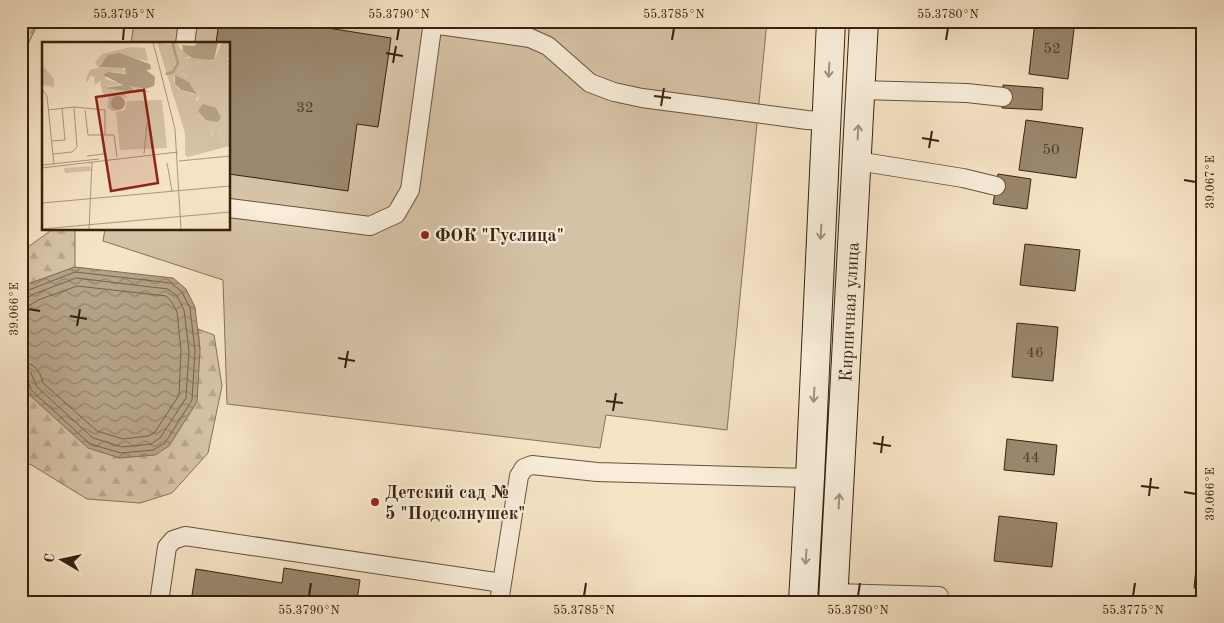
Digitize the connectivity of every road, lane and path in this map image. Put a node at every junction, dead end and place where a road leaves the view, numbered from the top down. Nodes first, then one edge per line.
1 (188, 21) edge
2 (831, 21) edge
3 (864, 21) edge
4 (433, 23) edge
5 (185, 42) edge
6 (860, 90) junction
7 (1002, 97) dead end
8 (826, 121) junction
9 (857, 161) junction
10 (996, 186) dead end
11 (230, 208) edge
12 (810, 478) junction
13 (502, 583) junction
14 (939, 596) dead end
15 (834, 597) edge
16 (160, 602) edge
17 (499, 602) edge
18 (803, 602) edge

1 - 5 lane
2 -> 8 street, Кирпичная улица
3 - 6 street, Кирпичная улица
4 - 8 lane
4 - 11 lane
6 - 7 lane
9 -> 6 street, Кирпичная улица
8 -> 12 street, Кирпичная улица
9 - 10 lane
15 -> 9 street, Кирпичная улица
12 - 13 lane
12 -> 18 street, Кирпичная улица
13 - 16 lane
13 - 17 lane
14 - 15 lane

